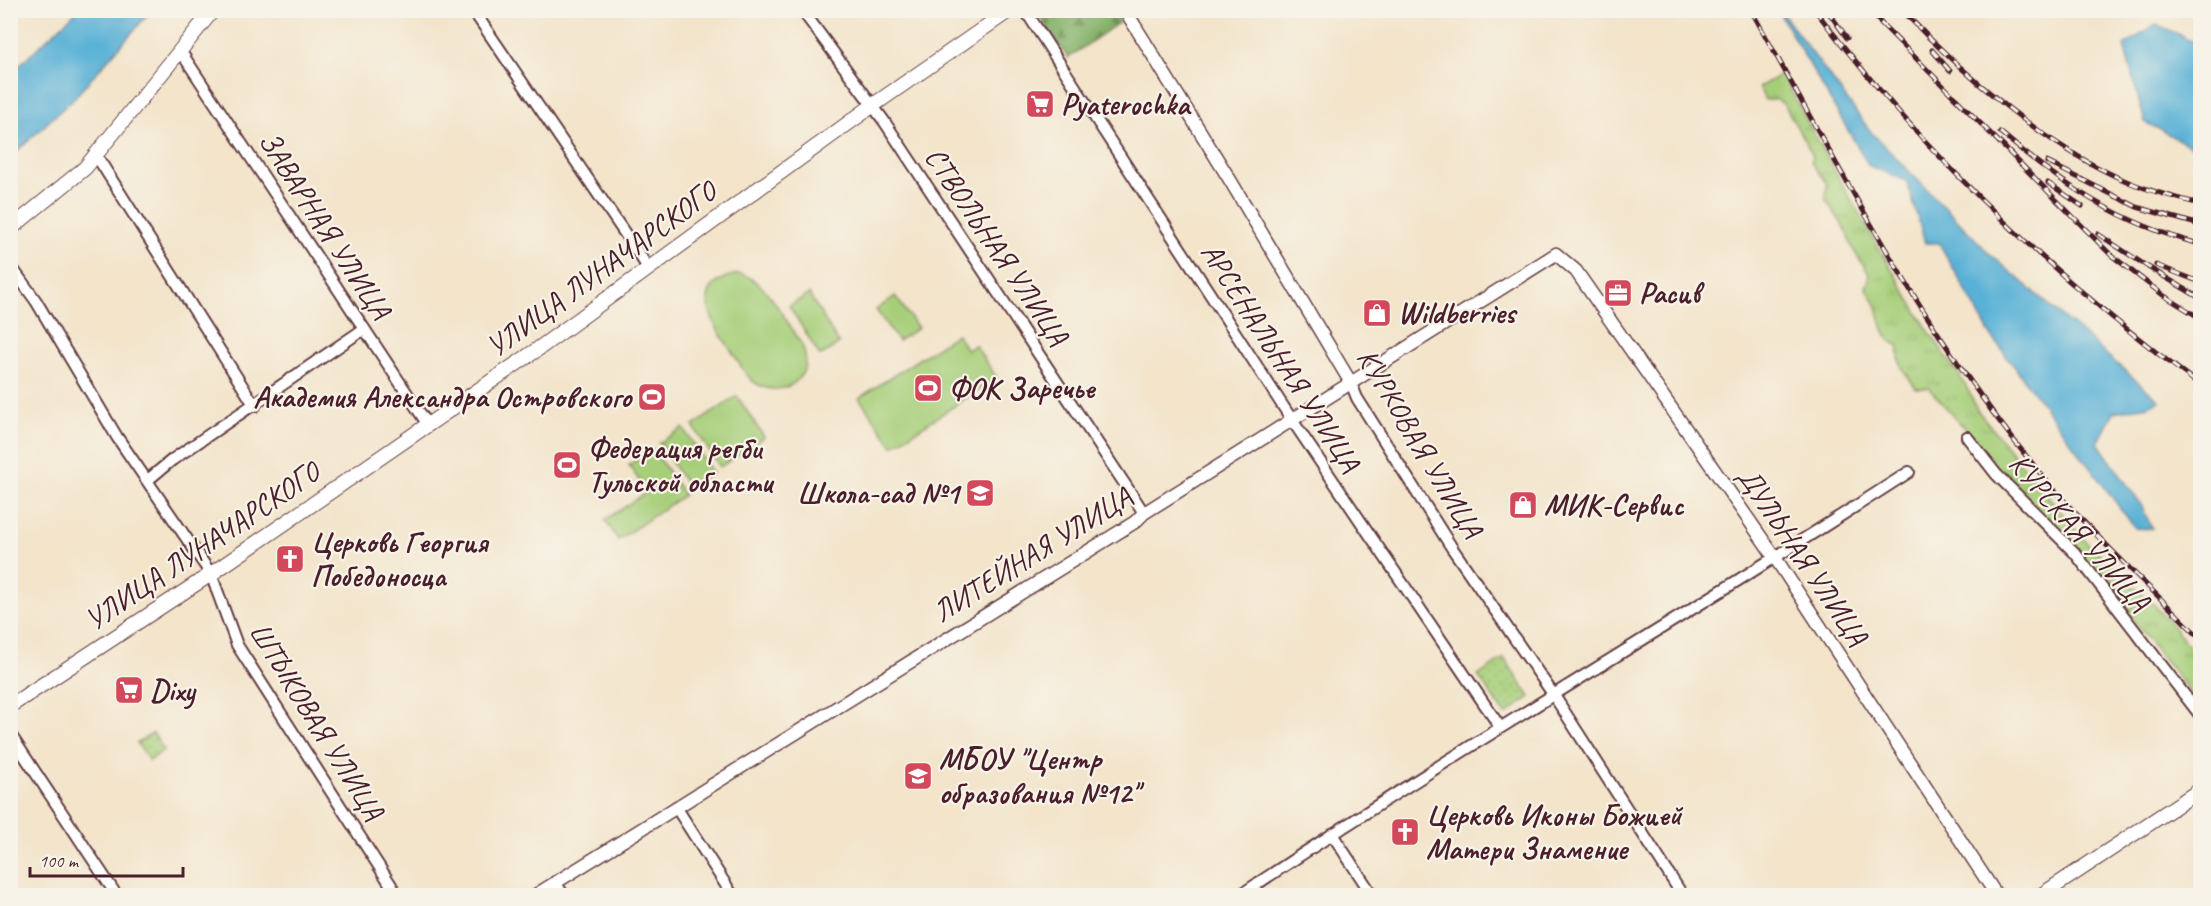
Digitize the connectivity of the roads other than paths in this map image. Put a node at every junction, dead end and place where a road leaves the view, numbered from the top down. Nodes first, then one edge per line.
1 (213, 10) edge
2 (473, 10) edge
3 (802, 10) edge
4 (1010, 10) edge
5 (1025, 10) edge
6 (1125, 10) edge
7 (181, 52) junction
8 (872, 106) junction
9 (96, 155) junction
10 (10, 229) edge
11 (1556, 254) joint
12 (10, 265) edge
13 (649, 268) junction
14 (364, 328) junction
15 (1351, 383) junction
16 (255, 406) junction
17 (1292, 420) junction
18 (428, 425) junction
19 (1967, 437) dead end
20 (1909, 472) dead end
21 (149, 479) junction
22 (1144, 513) junction
23 (1776, 559) junction
24 (211, 574) junction
25 (1553, 694) junction
26 (10, 706) edge
27 (2200, 715) edge
28 (1500, 727) junction
29 (10, 734) edge
30 (2200, 790) edge
31 (676, 807) junction
32 (1332, 834) junction
33 (555, 882) junction
34 (117, 896) edge
35 (398, 896) edge
36 (534, 896) edge
37 (564, 896) edge
38 (733, 896) edge
39 (1239, 896) edge
40 (1373, 896) edge
41 (1683, 896) edge
42 (1997, 896) edge
43 (2040, 896) edge

1 - 7 main road
2 - 13 street
3 - 8 street, СТВОЛЬНАЯ УЛИЦА
4 - 8 main road, УЛИЦА ЛУНАЧАРСКОГО
5 - 17 street, АРСЕНАЛЬНАЯ УЛИЦА
6 - 15 street, КУРКОВАЯ УЛИЦА
7 - 9 main road
7 - 14 street, ЗАВАРНАЯ УЛИЦА
8 - 13 main road, УЛИЦА ЛУНАЧАРСКОГО
8 - 22 street, СТВОЛЬНАЯ УЛИЦА
9 - 10 main road
9 - 16 street
11 - 15 street, ЛИТЕЙНАЯ УЛИЦА
11 - 23 street, ДУЛЬНАЯ УЛИЦА
12 - 21 street, ШТЫКОВАЯ УЛИЦА
13 - 18 main road, УЛИЦА ЛУНАЧАРСКОГО
14 - 16 street
14 - 18 street, ЗАВАРНАЯ УЛИЦА
15 - 17 street, ЛИТЕЙНАЯ УЛИЦА
15 - 25 street, КУРКОВАЯ УЛИЦА
16 - 21 street
17 - 22 street, ЛИТЕЙНАЯ УЛИЦА
17 - 28 street, АРСЕНАЛЬНАЯ УЛИЦА
18 - 24 main road, УЛИЦА ЛУНАЧАРСКОГО
19 - 27 street, КУРСКАЯ УЛИЦА
20 - 23 street
21 - 24 street, ШТЫКОВАЯ УЛИЦА
22 - 31 street, ЛИТЕЙНАЯ УЛИЦА
23 - 25 street
23 - 42 street, ДУЛЬНАЯ УЛИЦА
24 - 26 main road, УЛИЦА ЛУНАЧАРСКОГО
24 - 35 street, ШТЫКОВАЯ УЛИЦА
25 - 28 street
25 - 41 street, КУРКОВАЯ УЛИЦА
28 - 32 street
29 - 34 street
30 - 43 main road
31 - 33 street, ЛИТЕЙНАЯ УЛИЦА
31 - 38 street
32 - 39 street
32 - 40 street
33 - 36 street, ЛИТЕЙНАЯ УЛИЦА
33 - 37 street

